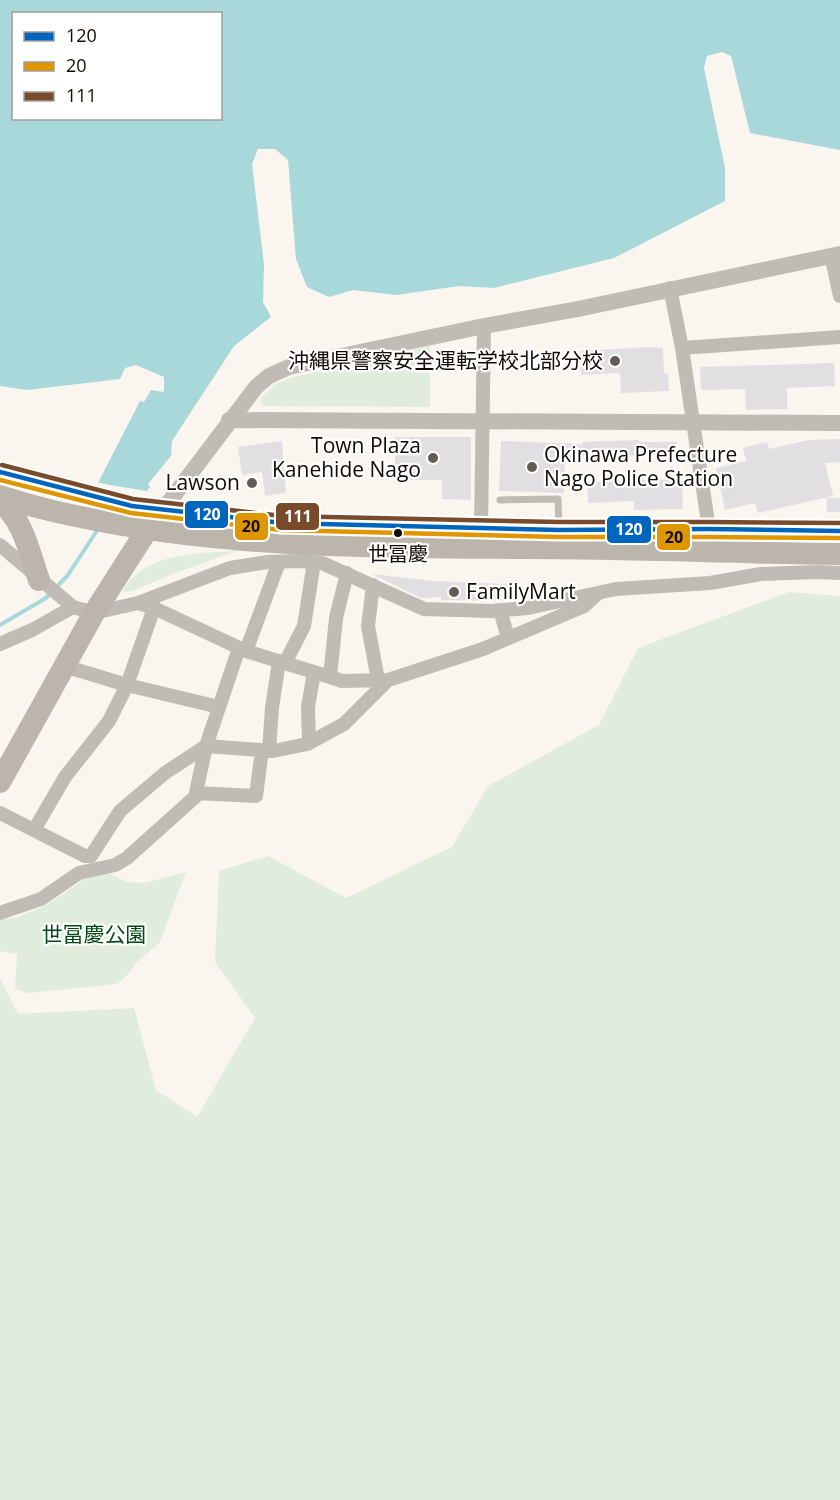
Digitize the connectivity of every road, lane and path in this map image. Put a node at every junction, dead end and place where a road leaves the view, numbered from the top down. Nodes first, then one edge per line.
1 (836, 255) edge
2 (670, 288) junction
3 (840, 296) edge
4 (484, 326) junction
5 (840, 337) edge
6 (682, 348) junction
7 (229, 420) junction
8 (483, 421) junction
9 (693, 423) junction
10 (840, 423) edge
11 (0, 472) edge
12 (0, 496) edge
13 (500, 500) dead end
14 (0, 501) edge
15 (160, 510) junction
16 (127, 515) junction
17 (482, 528) junction
18 (147, 529) junction
19 (709, 529) junction
20 (840, 531) edge
21 (559, 539) junction
22 (0, 545) edge
23 (840, 554) edge
24 (279, 562) junction
25 (314, 562) junction
26 (347, 573) junction
27 (840, 573) edge
28 (39, 579) junction
29 (373, 585) junction
30 (600, 592) junction
31 (138, 603) junction
32 (154, 608) junction
33 (84, 610) junction
34 (500, 610) junction
35 (508, 638) junction
36 (0, 644) edge
37 (242, 649) junction
38 (282, 662) junction
39 (64, 666) junction
40 (314, 672) junction
41 (330, 677) junction
42 (383, 680) junction
43 (127, 685) junction
44 (219, 707) junction
45 (309, 742) junction
46 (206, 746) junction
47 (266, 750) junction
48 (188, 757) junction
49 (200, 771) junction
50 (0, 782) edge
51 (196, 793) junction
52 (0, 813) edge
53 (34, 830) junction
54 (0, 913) edge

1 - 2 street
1 - 3 street
2 - 4 street
2 - 6 street
4 - 7 street
4 - 8 street
5 - 6 street
6 - 9 street
7 - 8 street
7 - 15 street
8 - 9 street
8 - 17 street
9 - 10 street
9 - 19 street
11 - 16 highway
12 - 16 highway
13 - 21 lane
14 - 28 highway
15 - 16 highway
15 - 17 highway
15 - 18 highway
16 - 18 highway
17 - 21 highway
18 - 21 highway
18 - 33 highway
19 - 20 highway
19 - 21 highway
21 - 23 highway
22 - 28 street
24 - 25 street
24 - 31 street
24 - 37 street
25 - 26 street
25 - 38 street
26 - 29 street
26 - 41 street
27 - 30 street
28 - 33 street
29 - 34 street
29 - 42 street
30 - 34 street
30 - 35 street
31 - 32 street
31 - 33 street
32 - 37 street
32 - 43 street
33 - 36 street
33 - 39 highway
34 - 35 street
35 - 42 street
37 - 38 street
37 - 44 street
38 - 40 street
38 - 47 street
39 - 43 street
39 - 50 highway
40 - 41 street
40 - 45 street
41 - 42 street
42 - 45 street
43 - 44 street
43 - 53 street
44 - 46 street
45 - 47 street
46 - 47 street
46 - 48 street
46 - 49 street
47 - 51 street
48 - 49 street
48 - 53 street
49 - 51 street
51 - 54 street
52 - 53 street

